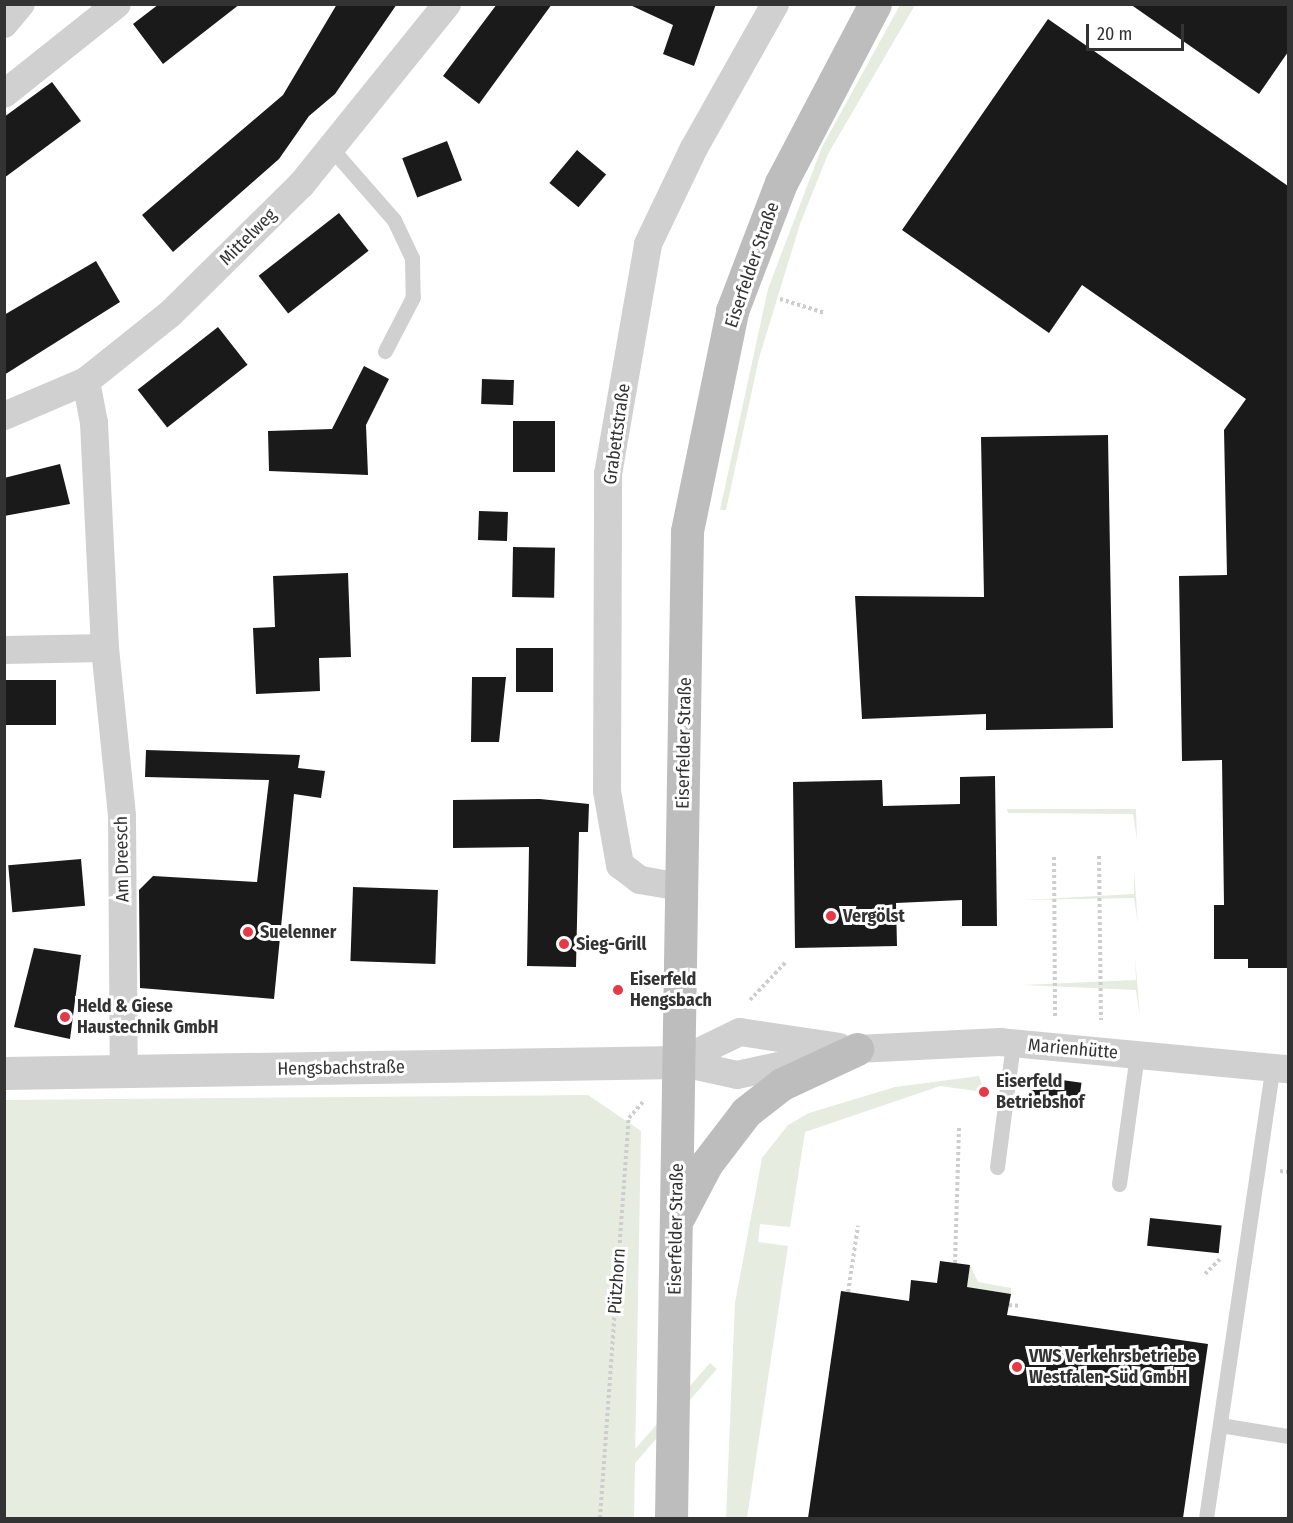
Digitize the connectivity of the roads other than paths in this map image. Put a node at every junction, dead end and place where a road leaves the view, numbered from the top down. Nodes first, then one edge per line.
1 (21, 4) edge
2 (117, 4) edge
3 (447, 4) edge
4 (775, 4) edge
5 (875, 4) edge
6 (4, 24) edge
7 (4, 94) edge
8 (332, 148) junction
9 (385, 351) dead end
10 (86, 381) junction
11 (4, 416) edge
12 (105, 648) junction
13 (4, 650) edge
14 (681, 887) junction
15 (1013, 1043) junction
16 (857, 1049) junction
17 (1137, 1055) junction
18 (678, 1062) junction
19 (1281, 1068) edge
20 (124, 1072) junction
21 (4, 1073) edge
22 (997, 1167) dead end
23 (1119, 1184) dead end
24 (676, 1223) junction
25 (1220, 1425) junction
26 (1288, 1436) edge
27 (671, 1518) edge
28 (1206, 1518) edge

1 - 6 street
2 - 7 street
3 - 8 street, Mittelweg
4 - 14 street, Grabettstraße
5 - 14 main road, Eiserfelder Straße
8 - 9 lane
8 - 10 street, Mittelweg
10 - 11 street, Mittelweg
10 - 12 street, Am Dreesch
12 - 13 street
12 - 20 street, Am Dreesch
14 - 18 main road, Eiserfelder Straße
15 - 16 street, Marienhütte
15 - 17 street, Marienhütte
15 - 22 lane
16 - 18 street, Marienhütte
16 - 18 street, Marienhütte
16 - 24 main road
17 - 19 street, Marienhütte
17 - 23 lane
18 - 20 street, Hengsbachstraße
18 - 24 main road, Eiserfelder Straße
19 - 25 lane
20 - 21 street, Hengsbachstraße
24 - 27 main road, Eiserfelder Straße
25 - 26 lane
25 - 28 lane

